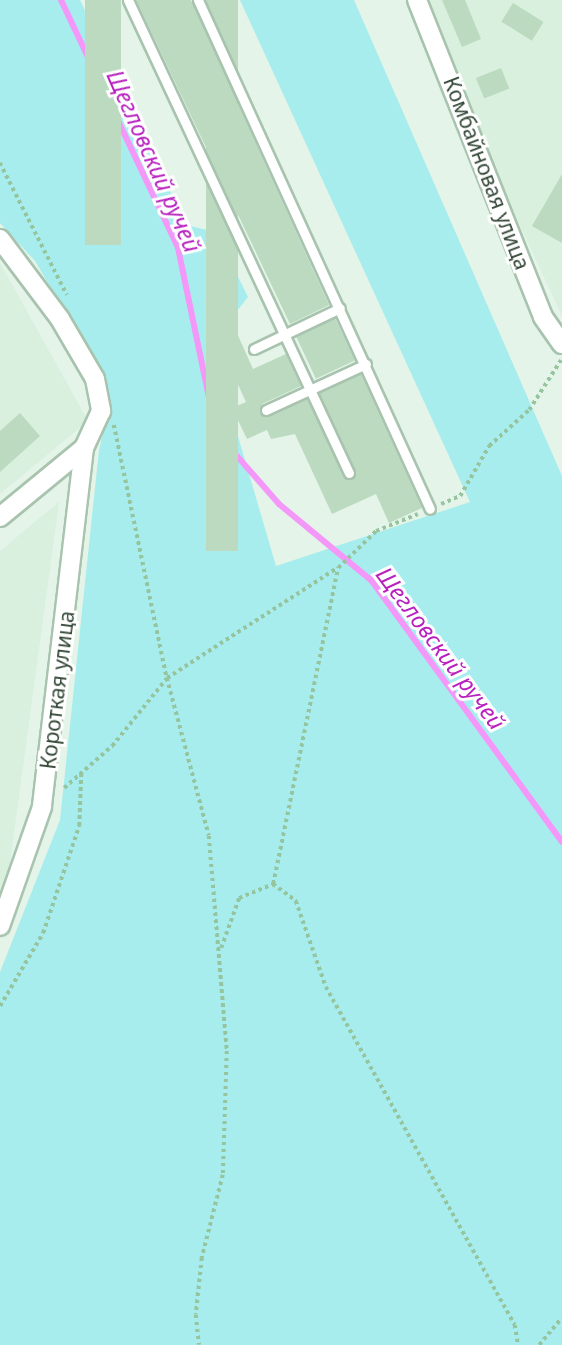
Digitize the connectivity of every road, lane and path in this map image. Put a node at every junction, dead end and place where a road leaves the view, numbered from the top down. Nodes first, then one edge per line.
1 (128, 0) edge
2 (198, 0) edge
3 (416, 0) edge
4 (0, 163) edge
5 (0, 239) edge
6 (69, 299) dead end
7 (340, 308) junction
8 (285, 335) junction
9 (562, 344) edge
10 (254, 349) dead end
11 (562, 358) edge
12 (366, 364) junction
13 (310, 390) junction
14 (266, 410) dead end
15 (112, 414) dead end
16 (84, 447) junction
17 (349, 473) dead end
18 (430, 509) junction
19 (0, 517) edge
20 (338, 567) junction
21 (167, 678) junction
22 (80, 774) junction
23 (42, 807) junction
24 (273, 884) junction
25 (0, 926) edge
26 (219, 951) junction
27 (0, 1006) edge
28 (562, 1318) edge
29 (199, 1345) edge
30 (518, 1345) edge
31 (539, 1345) edge

1 - 8 lane
2 - 7 lane
3 - 9 street, Комбайновая улица
4 - 6 path
5 - 16 street
7 - 8 lane
7 - 12 lane
8 - 10 lane
8 - 13 lane
11 - 18 path
12 - 13 lane
12 - 18 lane
13 - 14 lane
13 - 17 lane
15 - 21 path
16 - 19 street
16 - 23 street, Короткая улица
18 - 20 path
20 - 21 path
20 - 24 path
21 - 22 path
21 - 26 path
22 - 23 path
22 - 27 path
23 - 25 street, Короткая улица
24 - 26 path
24 - 30 path
26 - 29 path
28 - 31 path

